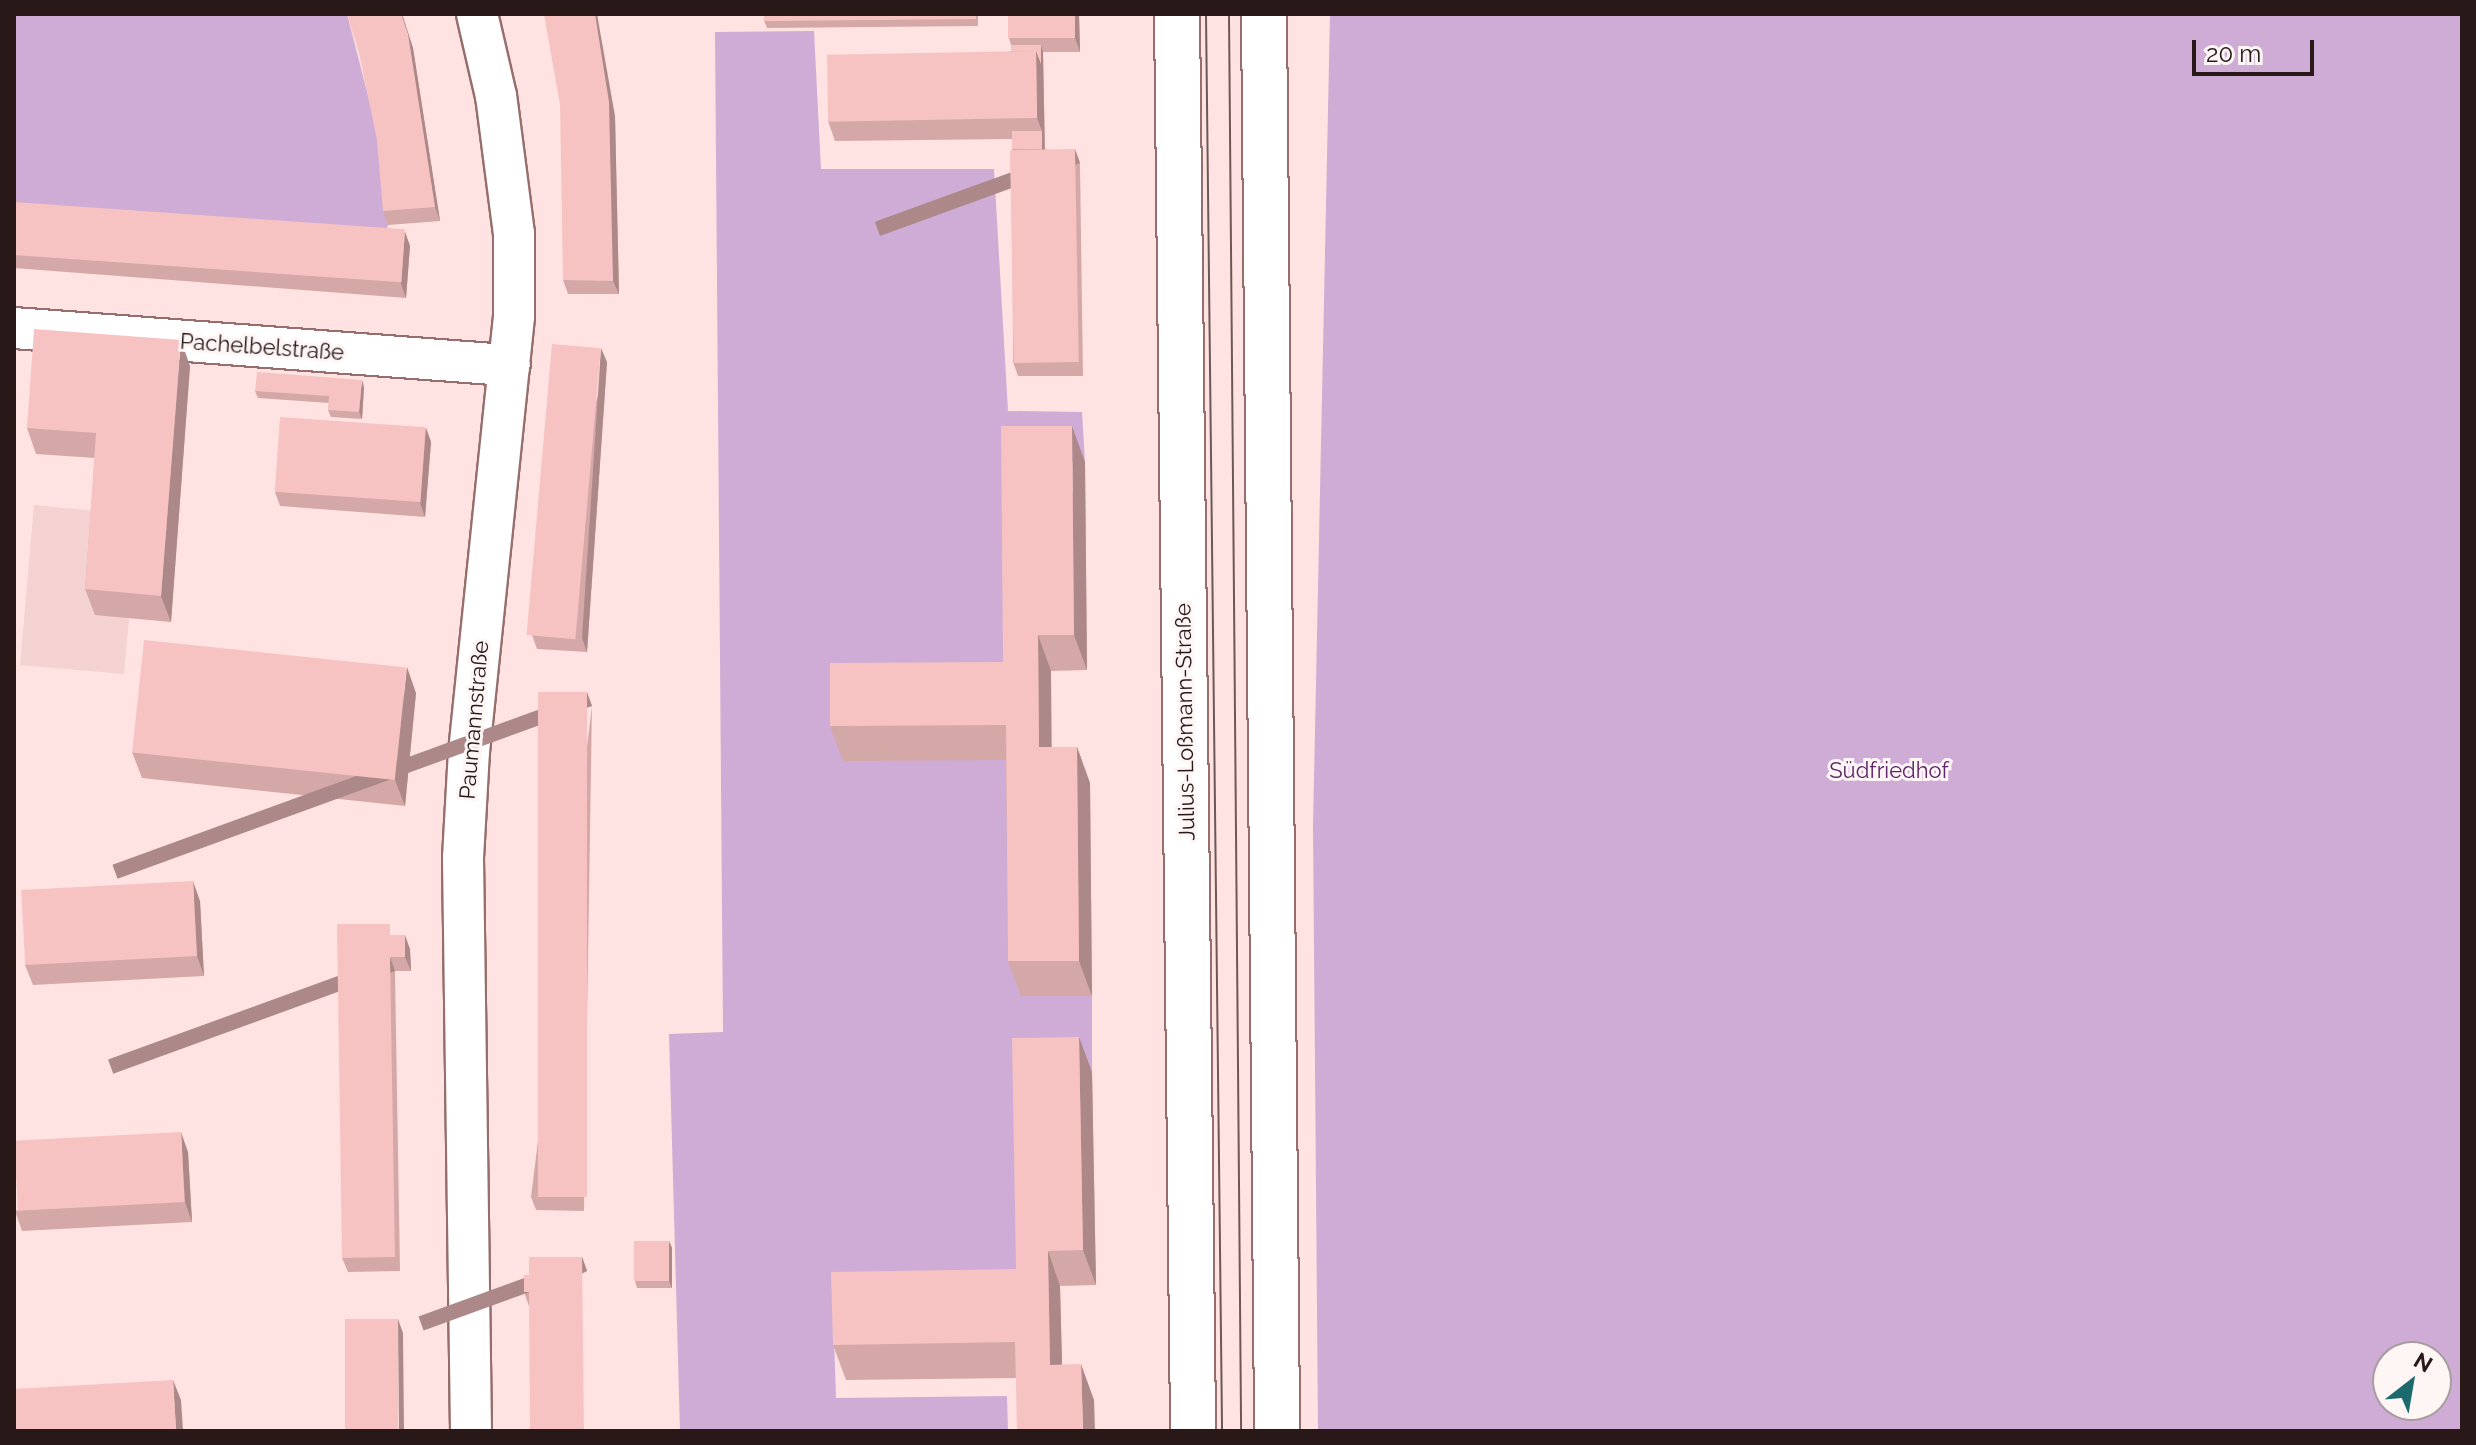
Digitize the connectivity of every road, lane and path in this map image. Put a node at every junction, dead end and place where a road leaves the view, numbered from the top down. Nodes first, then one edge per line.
1 (477, 14) edge
2 (1177, 14) edge
3 (1264, 14) edge
4 (14, 328) edge
5 (510, 365) junction
6 (471, 1431) edge
7 (1193, 1431) edge
8 (1277, 1431) edge

1 - 5 street, Paumannstraße
2 - 7 main road, Julius-Loßmann-Straße
3 - 8 main road
4 - 5 street, Pachelbelstraße
5 - 6 street, Paumannstraße

